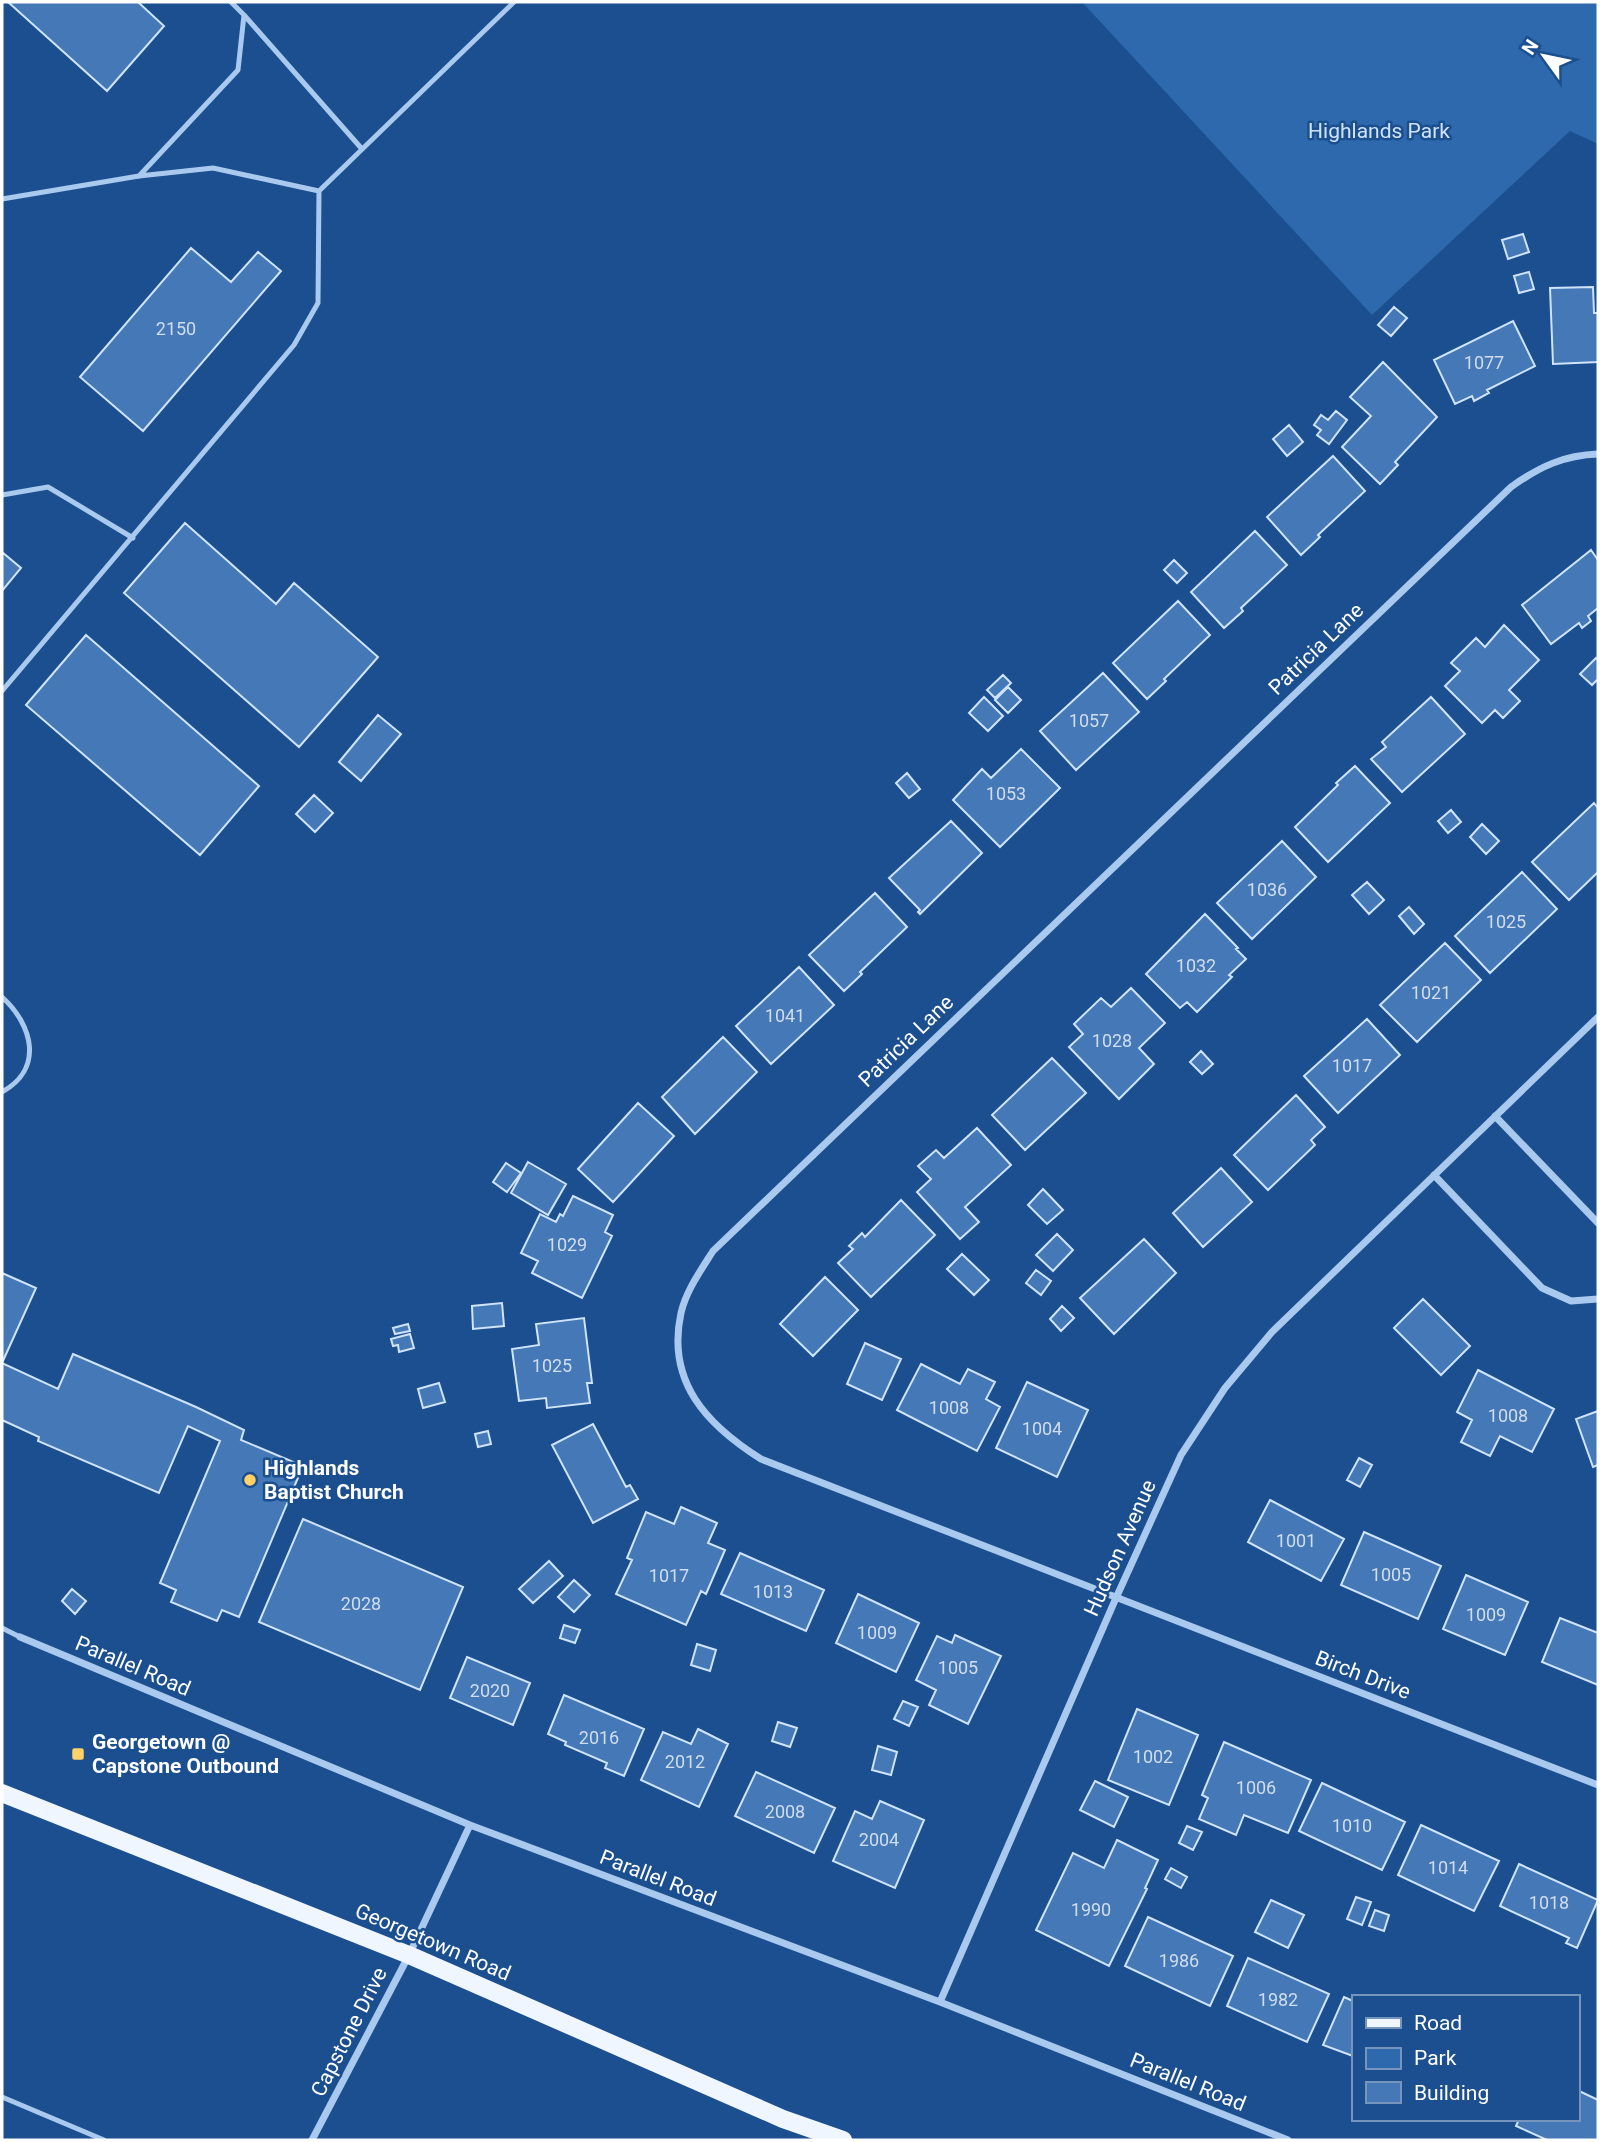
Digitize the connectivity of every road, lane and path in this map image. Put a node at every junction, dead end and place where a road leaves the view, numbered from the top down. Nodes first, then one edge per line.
1 (231, 2) edge
2 (514, 2) edge
3 (244, 15) junction
4 (362, 149) junction
5 (139, 176) junction
6 (318, 191) junction
7 (2, 199) edge
8 (1598, 454) edge
9 (2, 495) edge
10 (133, 538) junction
11 (2, 691) edge
12 (2, 997) edge
13 (1598, 1017) edge
14 (2, 1093) edge
15 (1495, 1116) junction
16 (1434, 1175) junction
17 (1598, 1223) edge
18 (1598, 1299) edge
19 (1116, 1598) junction
20 (2, 1628) edge
21 (20, 1637) joint
22 (1598, 1785) edge
23 (2, 1793) edge
24 (470, 1825) junction
25 (409, 1955) junction
26 (940, 2003) junction
27 (2, 2097) edge
28 (104, 2140) edge
29 (312, 2140) edge
30 (843, 2140) edge
31 (1289, 2140) edge

1 - 3 lane
2 - 4 lane
3 - 4 lane
3 - 5 lane
4 - 6 lane
5 - 6 lane
5 - 7 lane
6 - 10 lane
8 - 19 street, Patricia Lane
9 - 10 lane
10 - 11 lane
12 - 14 lane
13 - 15 street, Hudson Avenue
15 - 16 street, Hudson Avenue
15 - 17 street
16 - 18 street
16 - 19 street, Hudson Avenue
19 - 22 street, Birch Drive
19 - 26 street, Hudson Avenue
20 - 21 lane
21 - 24 street, Parallel Road
23 - 25 main road, Georgetown Road
24 - 25 street, Capstone Drive
24 - 26 street, Parallel Road
25 - 29 street, Capstone Drive
25 - 30 main road, Georgetown Road
26 - 31 street, Parallel Road
27 - 28 lane

